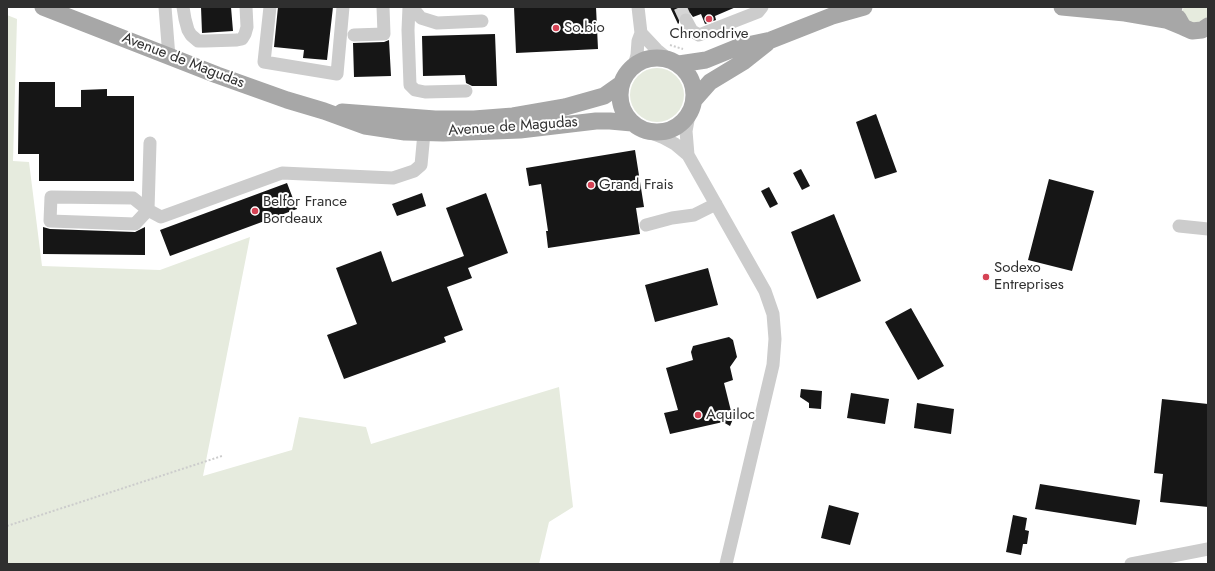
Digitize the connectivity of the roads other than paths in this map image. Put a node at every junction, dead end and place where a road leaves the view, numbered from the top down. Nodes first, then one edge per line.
1 (43, 7) edge
2 (165, 7) edge
3 (183, 7) edge
4 (246, 7) edge
5 (270, 7) edge
6 (343, 7) edge
7 (383, 7) edge
8 (410, 7) edge
9 (638, 7) edge
10 (762, 7) edge
11 (864, 7) edge
12 (1062, 7) edge
13 (1174, 7) edge
14 (1178, 7) edge
15 (1125, 13) junction
16 (686, 20) tunnel mouth
17 (482, 21) dead end
18 (1183, 26) junction
19 (1207, 27) edge
20 (641, 33) junction
21 (354, 35) dead end
22 (771, 40) junction
23 (676, 54) junction
24 (169, 57) junction
25 (634, 65) junction
26 (621, 84) junction
27 (466, 91) dead end
28 (695, 99) junction
29 (324, 111) junction
30 (689, 115) junction
31 (632, 123) junction
32 (649, 132) junction
33 (424, 133) junction
34 (150, 143) dead end
35 (688, 155) junction
36 (716, 204) junction
37 (148, 210) junction
38 (646, 225) dead end
39 (1179, 226) dead end
40 (1208, 229) edge
41 (1208, 549) edge
42 (726, 564) edge
43 (1131, 564) edge

1 - 24 main road, Avenue de Magudas
2 - 24 street
3 - 4 street
5 - 6 street
7 - 21 street
8 - 17 street
8 - 27 street
9 - 20 street
10 - 16 street
11 - 22 main road
12 - 15 main road
13 - 15 main road
14 - 18 main road
15 - 18 main road
18 - 19 main road
20 - 23 street
20 - 25 street
22 - 23 main road
22 - 28 main road
23 - 25 main road
23 - 28 main road
24 - 29 main road, Avenue de Magudas
25 - 26 main road
26 - 29 main road, Avenue de Magudas
26 - 31 main road
28 - 30 main road
29 - 33 main road, Avenue de Magudas
30 - 32 main road
30 - 35 street
31 - 32 main road
31 - 33 main road, Avenue de Magudas
32 - 35 street
33 - 37 street
34 - 37 street
35 - 36 street
36 - 38 street
36 - 42 street
37 - 37 street
39 - 40 street
41 - 43 street

